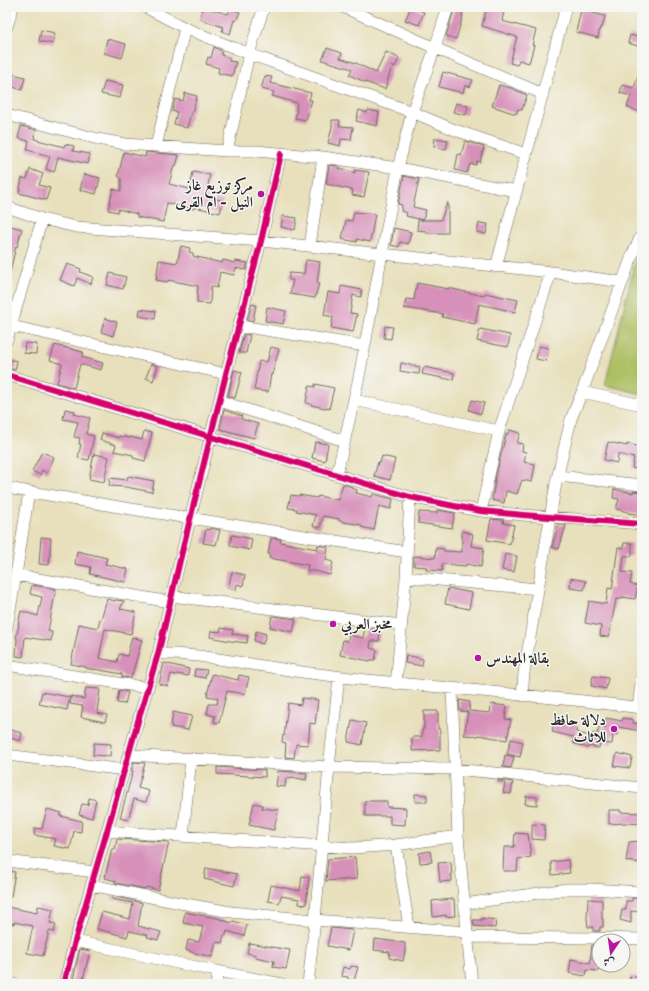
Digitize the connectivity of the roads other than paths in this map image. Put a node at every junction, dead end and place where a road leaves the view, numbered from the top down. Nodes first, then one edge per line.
1 (13, 7) edge
2 (144, 7) edge
3 (264, 7) edge
4 (343, 7) edge
5 (448, 7) edge
6 (563, 8) edge
7 (7, 27) edge
8 (185, 28) junction
9 (435, 48) junction
10 (249, 54) junction
11 (543, 94) junction
12 (412, 112) junction
13 (7, 115) edge
14 (156, 146) junction
15 (227, 151) junction
16 (281, 154) junction
17 (526, 154) junction
18 (323, 157) junction
19 (398, 168) junction
20 (516, 191) junction
21 (7, 207) edge
22 (42, 219) junction
23 (642, 235) edge
24 (261, 240) junction
25 (310, 246) junction
26 (382, 254) junction
27 (496, 267) junction
28 (551, 272) junction
29 (622, 282) junction
30 (9, 326) edge
31 (240, 326) junction
32 (7, 340) edge
33 (365, 346) junction
34 (226, 374) junction
35 (7, 375) edge
36 (582, 392) junction
37 (354, 400) junction
38 (220, 401) junction
39 (642, 405) edge
40 (499, 431) junction
41 (211, 436) junction
42 (345, 441) junction
43 (337, 474) junction
44 (558, 476) junction
45 (642, 485) edge
46 (7, 488) edge
47 (29, 492) junction
48 (410, 497) junction
49 (481, 511) junction
50 (550, 517) junction
51 (190, 519) junction
52 (642, 524) edge
53 (407, 552) junction
54 (406, 576) junction
55 (13, 579) edge
56 (538, 589) junction
57 (170, 599) junction
58 (401, 625) junction
59 (7, 628) edge
60 (158, 654) junction
61 (7, 665) edge
62 (642, 675) edge
63 (339, 677) junction
64 (396, 684) junction
65 (148, 688) junction
66 (452, 689) junction
67 (522, 696) junction
68 (640, 708) edge
69 (7, 755) edge
70 (129, 755) junction
71 (191, 758) junction
72 (329, 767) junction
73 (455, 769) junction
74 (125, 770) junction
75 (642, 788) edge
76 (107, 831) junction
77 (183, 836) junction
78 (458, 836) junction
79 (396, 845) junction
80 (321, 846) junction
81 (7, 860) edge
82 (95, 872) junction
83 (91, 885) junction
84 (642, 892) edge
85 (464, 904) junction
86 (315, 920) junction
87 (409, 927) junction
88 (467, 934) junction
89 (642, 939) edge
90 (75, 940) junction
91 (219, 971) junction
92 (7, 983) edge
93 (14, 984) edge
94 (64, 984) edge
95 (216, 984) edge
96 (282, 984) edge
97 (308, 984) edge
98 (472, 984) edge

1 - 7 street
2 - 8 street
3 - 10 street
4 - 9 street
5 - 9 street
6 - 11 street
8 - 10 street
8 - 14 street
9 - 11 street
9 - 12 street
10 - 12 street
10 - 15 street
11 - 17 street
12 - 17 street
12 - 19 street
13 - 14 street
14 - 15 street
15 - 16 street
16 - 18 street
16 - 24 street
17 - 20 street
18 - 19 street
18 - 25 street
19 - 20 street
19 - 26 street
20 - 27 street
21 - 22 street
22 - 24 street
22 - 30 street
23 - 29 street
24 - 25 street
24 - 31 street
25 - 26 street
26 - 27 street
26 - 33 street
27 - 28 street
28 - 29 street
28 - 40 street
29 - 36 street
30 - 32 street
30 - 34 street
31 - 33 street
31 - 34 street
33 - 37 street
34 - 38 street
35 - 41 street
36 - 39 street
36 - 44 street
37 - 40 street
37 - 42 street
38 - 41 street
38 - 42 street
40 - 49 street
41 - 43 street
41 - 51 street
42 - 43 street
43 - 48 street
44 - 45 street
44 - 50 street
46 - 47 street
47 - 51 street
47 - 55 street
48 - 49 street
48 - 53 street
49 - 50 street
50 - 52 street
50 - 56 street
51 - 53 street
51 - 57 street
53 - 54 street
54 - 56 street
54 - 58 street
55 - 57 street
55 - 59 street
56 - 67 street
57 - 58 street
57 - 60 street
58 - 64 street
60 - 63 street
60 - 65 street
61 - 65 street
62 - 68 street
63 - 64 street
63 - 72 street
64 - 66 street
65 - 70 street
66 - 67 street
66 - 73 street
67 - 68 street
69 - 74 street
70 - 71 street
70 - 74 street
71 - 72 street
71 - 77 street
72 - 73 street
72 - 80 street
73 - 75 street
73 - 78 street
74 - 76 street
76 - 77 street
76 - 82 street
77 - 80 street
78 - 79 street
78 - 85 street
79 - 80 street
79 - 87 street
80 - 86 street
81 - 82 street
82 - 83 street
83 - 86 street
83 - 90 street
84 - 85 street
85 - 88 street
86 - 87 street
86 - 97 street
87 - 88 street
88 - 89 street
88 - 98 street
90 - 91 street
90 - 94 street
91 - 95 street
91 - 96 street
92 - 93 street

